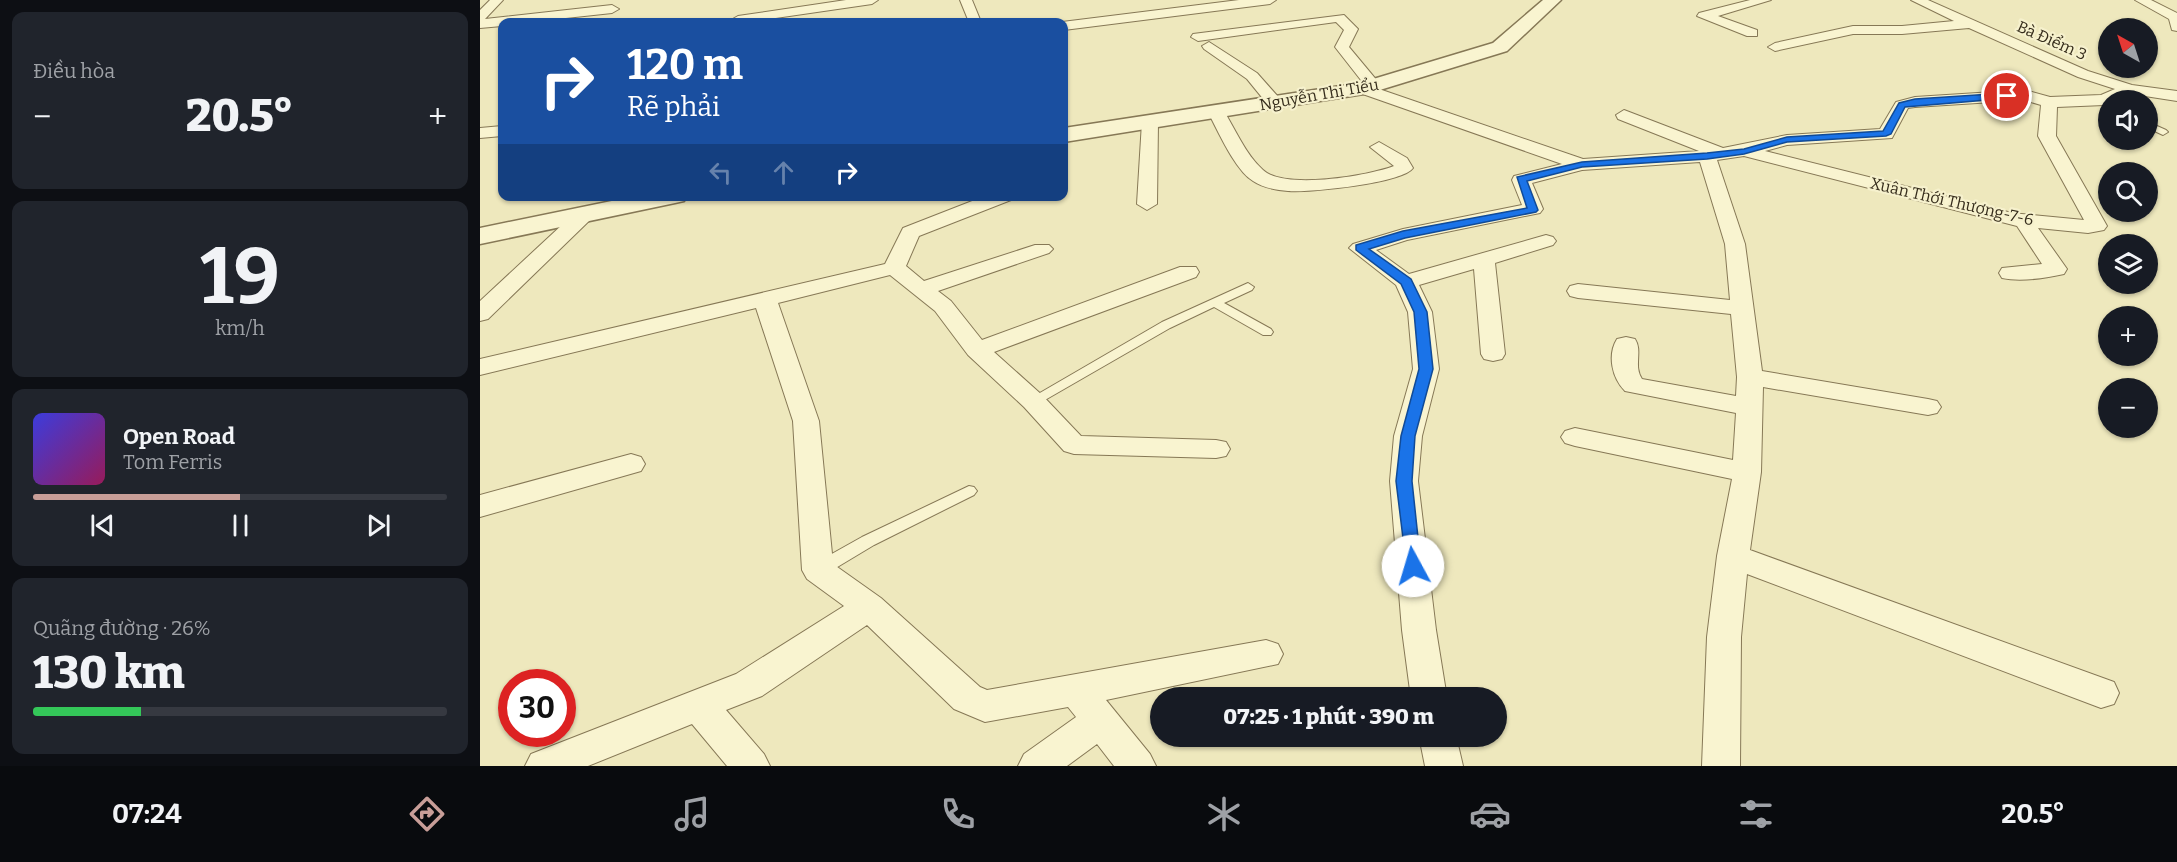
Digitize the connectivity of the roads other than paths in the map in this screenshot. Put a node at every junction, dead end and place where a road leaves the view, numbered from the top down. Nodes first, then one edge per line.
1 (497, 0) edge
2 (872, 0) edge
3 (966, 0) edge
4 (1270, 0) edge
5 (1553, 0) edge
6 (1766, 0) edge
7 (1917, 0) edge
8 (2141, 0) edge
9 (612, 9) dead end
10 (597, 11) edge
11 (480, 16) edge
12 (534, 18) edge
13 (736, 18) edge
14 (973, 18) edge
15 (498, 22) edge
16 (480, 24) edge
17 (1974, 24) junction
18 (1068, 25) edge
19 (2177, 27) edge
20 (1752, 33) dead end
21 (1774, 47) dead end
22 (1368, 87) junction
23 (2130, 89) joint
24 (2177, 96) edge
25 (2049, 102) junction
26 (1275, 103) junction
27 (2098, 103) edge
28 (1216, 112) junction
29 (1623, 115) dead end
30 (1150, 122) junction
31 (2158, 130) edge
32 (498, 131) edge
33 (2163, 132) dead end
34 (480, 133) edge
35 (1068, 134) edge
36 (1378, 147) dead end
37 (1744, 151) junction
38 (1713, 155) junction
39 (1582, 165) junction
40 (651, 201) edge
41 (991, 201) edge
42 (1148, 204) dead end
43 (584, 215) junction
44 (2023, 220) junction
45 (480, 236) edge
46 (1546, 241) dead end
47 (1042, 249) dead end
48 (1484, 259) junction
49 (894, 268) junction
50 (1188, 272) dead end
51 (2010, 273) dead end
52 (1406, 282) junction
53 (1248, 287) dead end
54 (922, 289) junction
55 (1578, 291) dead end
56 (765, 299) junction
57 (1214, 302) junction
58 (1742, 308) junction
59 (480, 314) edge
60 (1267, 332) dead end
61 (1626, 344) dead end
62 (977, 350) junction
63 (1493, 354) dead end
64 (480, 367) edge
65 (1750, 377) junction
66 (1033, 401) junction
67 (1749, 407) junction
68 (1928, 407) dead end
69 (1575, 437) dead end
70 (1216, 449) dead end
71 (631, 464) dead end
72 (1748, 472) junction
73 (969, 491) dead end
74 (480, 506) edge
75 (1733, 556) junction
76 (818, 570) junction
77 (869, 607) junction
78 (1266, 654) dead end
79 (1427, 687) edge
80 (1076, 690) junction
81 (2101, 693) dead end
82 (698, 705) junction
83 (1100, 720) junction
84 (1440, 747) edge
85 (544, 766) edge
86 (751, 766) edge
87 (1037, 766) edge
88 (1137, 766) edge
89 (1444, 766) edge
90 (1721, 766) edge

1 - 11 street
2 - 13 street
3 - 14 street
4 - 18 street
5 - 22 street, Nguyễn Thị Tiểu
6 - 20 street
7 - 17 street, Bà Điểm 3
8 - 19 street
9 - 10 street
10 - 12 street
15 - 16 street
17 - 21 street
17 - 23 street, Bà Điểm 3
22 - 26 street, Nguyễn Thị Tiểu
22 - 26 street
22 - 39 street
23 - 24 street, Bà Điểm 3
25 - 27 street
25 - 37 street
25 - 44 street, Xuân Thới Thượng-7-6
26 - 28 street, Nguyễn Thị Tiểu
28 - 30 street, Nguyễn Thị Tiểu
28 - 36 street
29 - 38 street
30 - 35 street, Nguyễn Thị Tiểu
30 - 42 street
31 - 33 lane
32 - 34 street
37 - 38 street
37 - 44 street, Xuân Thới Thượng-7-6
38 - 39 street
38 - 58 street
39 - 52 street
40 - 43 street
41 - 49 street
43 - 45 street
43 - 59 street
44 - 51 street
46 - 48 street
47 - 54 street
48 - 52 street
48 - 63 street
49 - 54 street
49 - 56 street
50 - 62 street
52 - 79 street
53 - 57 lane
54 - 62 street
55 - 58 street
56 - 64 street
56 - 76 street
57 - 60 lane
57 - 66 lane
58 - 65 street
61 - 67 street
62 - 66 street
65 - 67 street
65 - 68 street
66 - 70 street
67 - 72 street
69 - 72 street
71 - 74 street
72 - 75 street
73 - 76 lane
75 - 81 street
75 - 90 street
76 - 77 street
77 - 80 street
77 - 82 street
78 - 80 street
80 - 83 street
82 - 85 street
82 - 86 street
83 - 87 street
83 - 88 street
84 - 89 street

